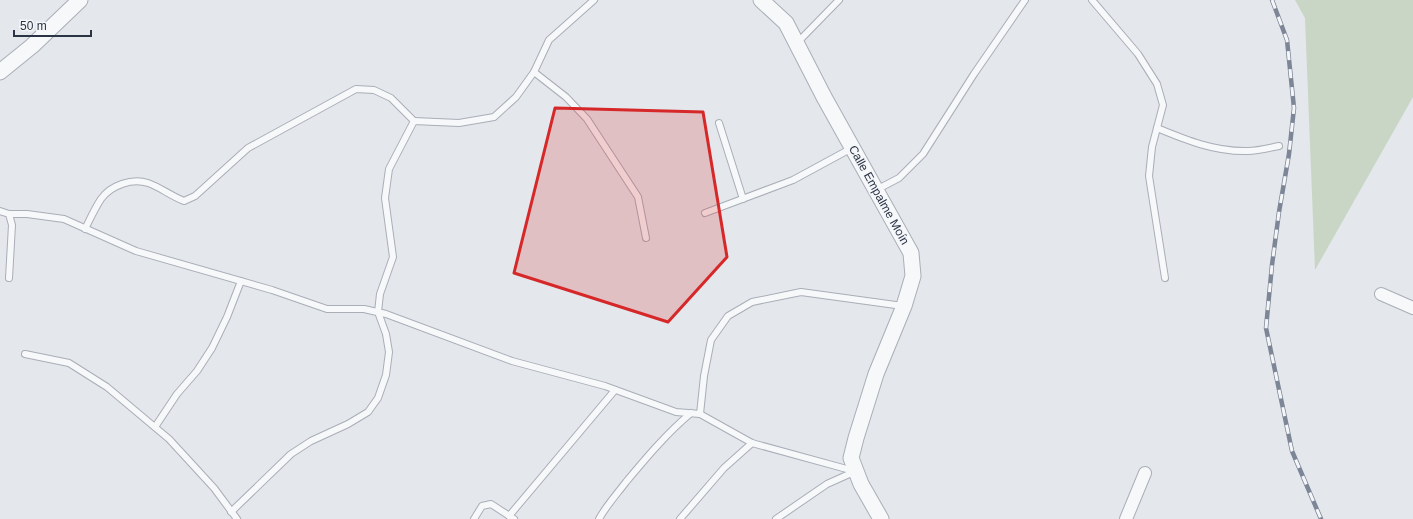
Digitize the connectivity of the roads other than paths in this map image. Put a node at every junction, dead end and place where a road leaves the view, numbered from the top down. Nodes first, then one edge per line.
1 (80, 0) edge
2 (594, 0) edge
3 (760, 0) edge
4 (839, 0) edge
5 (1025, 0) edge
6 (1092, 0) edge
7 (1100, 0) edge
8 (1096, 6) junction
9 (796, 44) junction
10 (0, 72) edge
11 (534, 72) junction
12 (414, 120) junction
13 (719, 123) dead end
14 (1157, 128) junction
15 (1279, 146) dead end
16 (852, 148) junction
17 (876, 190) junction
18 (743, 199) junction
19 (0, 211) edge
20 (9, 214) junction
21 (705, 214) dead end
22 (85, 229) junction
23 (646, 238) dead end
24 (9, 278) dead end
25 (1165, 278) dead end
26 (241, 281) junction
27 (1381, 294) dead end
28 (904, 306) junction
29 (1413, 308) edge
30 (378, 312) junction
31 (25, 354) dead end
32 (615, 390) junction
33 (691, 413) junction
34 (700, 414) junction
35 (155, 427) junction
36 (752, 443) junction
37 (856, 471) junction
38 (1145, 472) dead end
39 (231, 512) junction
40 (511, 518) edge
41 (237, 519) edge
42 (474, 519) edge
43 (599, 519) edge
44 (680, 519) edge
45 (776, 519) edge
46 (881, 519) edge
47 (1126, 519) edge

1 - 10 street
2 - 11 lane
3 - 9 street, Calle Empalme Moín
4 - 9 lane
5 - 17 lane
6 - 8 lane
7 - 8 lane
8 - 14 lane
9 - 16 street, Calle Empalme Moín
11 - 12 lane
11 - 23 lane
12 - 22 lane
12 - 30 lane
13 - 18 lane
14 - 15 lane
14 - 25 lane
16 - 17 street, Calle Empalme Moín
16 - 18 lane
17 - 28 street, Calle Empalme Moín
18 - 21 lane
19 - 20 lane
20 - 22 lane
20 - 24 lane
22 - 26 lane
26 - 30 lane
26 - 35 lane
27 - 29 street
28 - 34 lane
28 - 37 street, Calle Empalme Moín
30 - 32 lane
30 - 39 lane
31 - 35 lane
32 - 33 lane
32 - 40 lane
33 - 34 lane
33 - 43 lane
34 - 36 lane
35 - 39 lane
36 - 37 lane
36 - 44 lane
37 - 45 lane
37 - 46 street, Calle Empalme Moín
38 - 47 street
39 - 41 lane
40 - 42 lane

